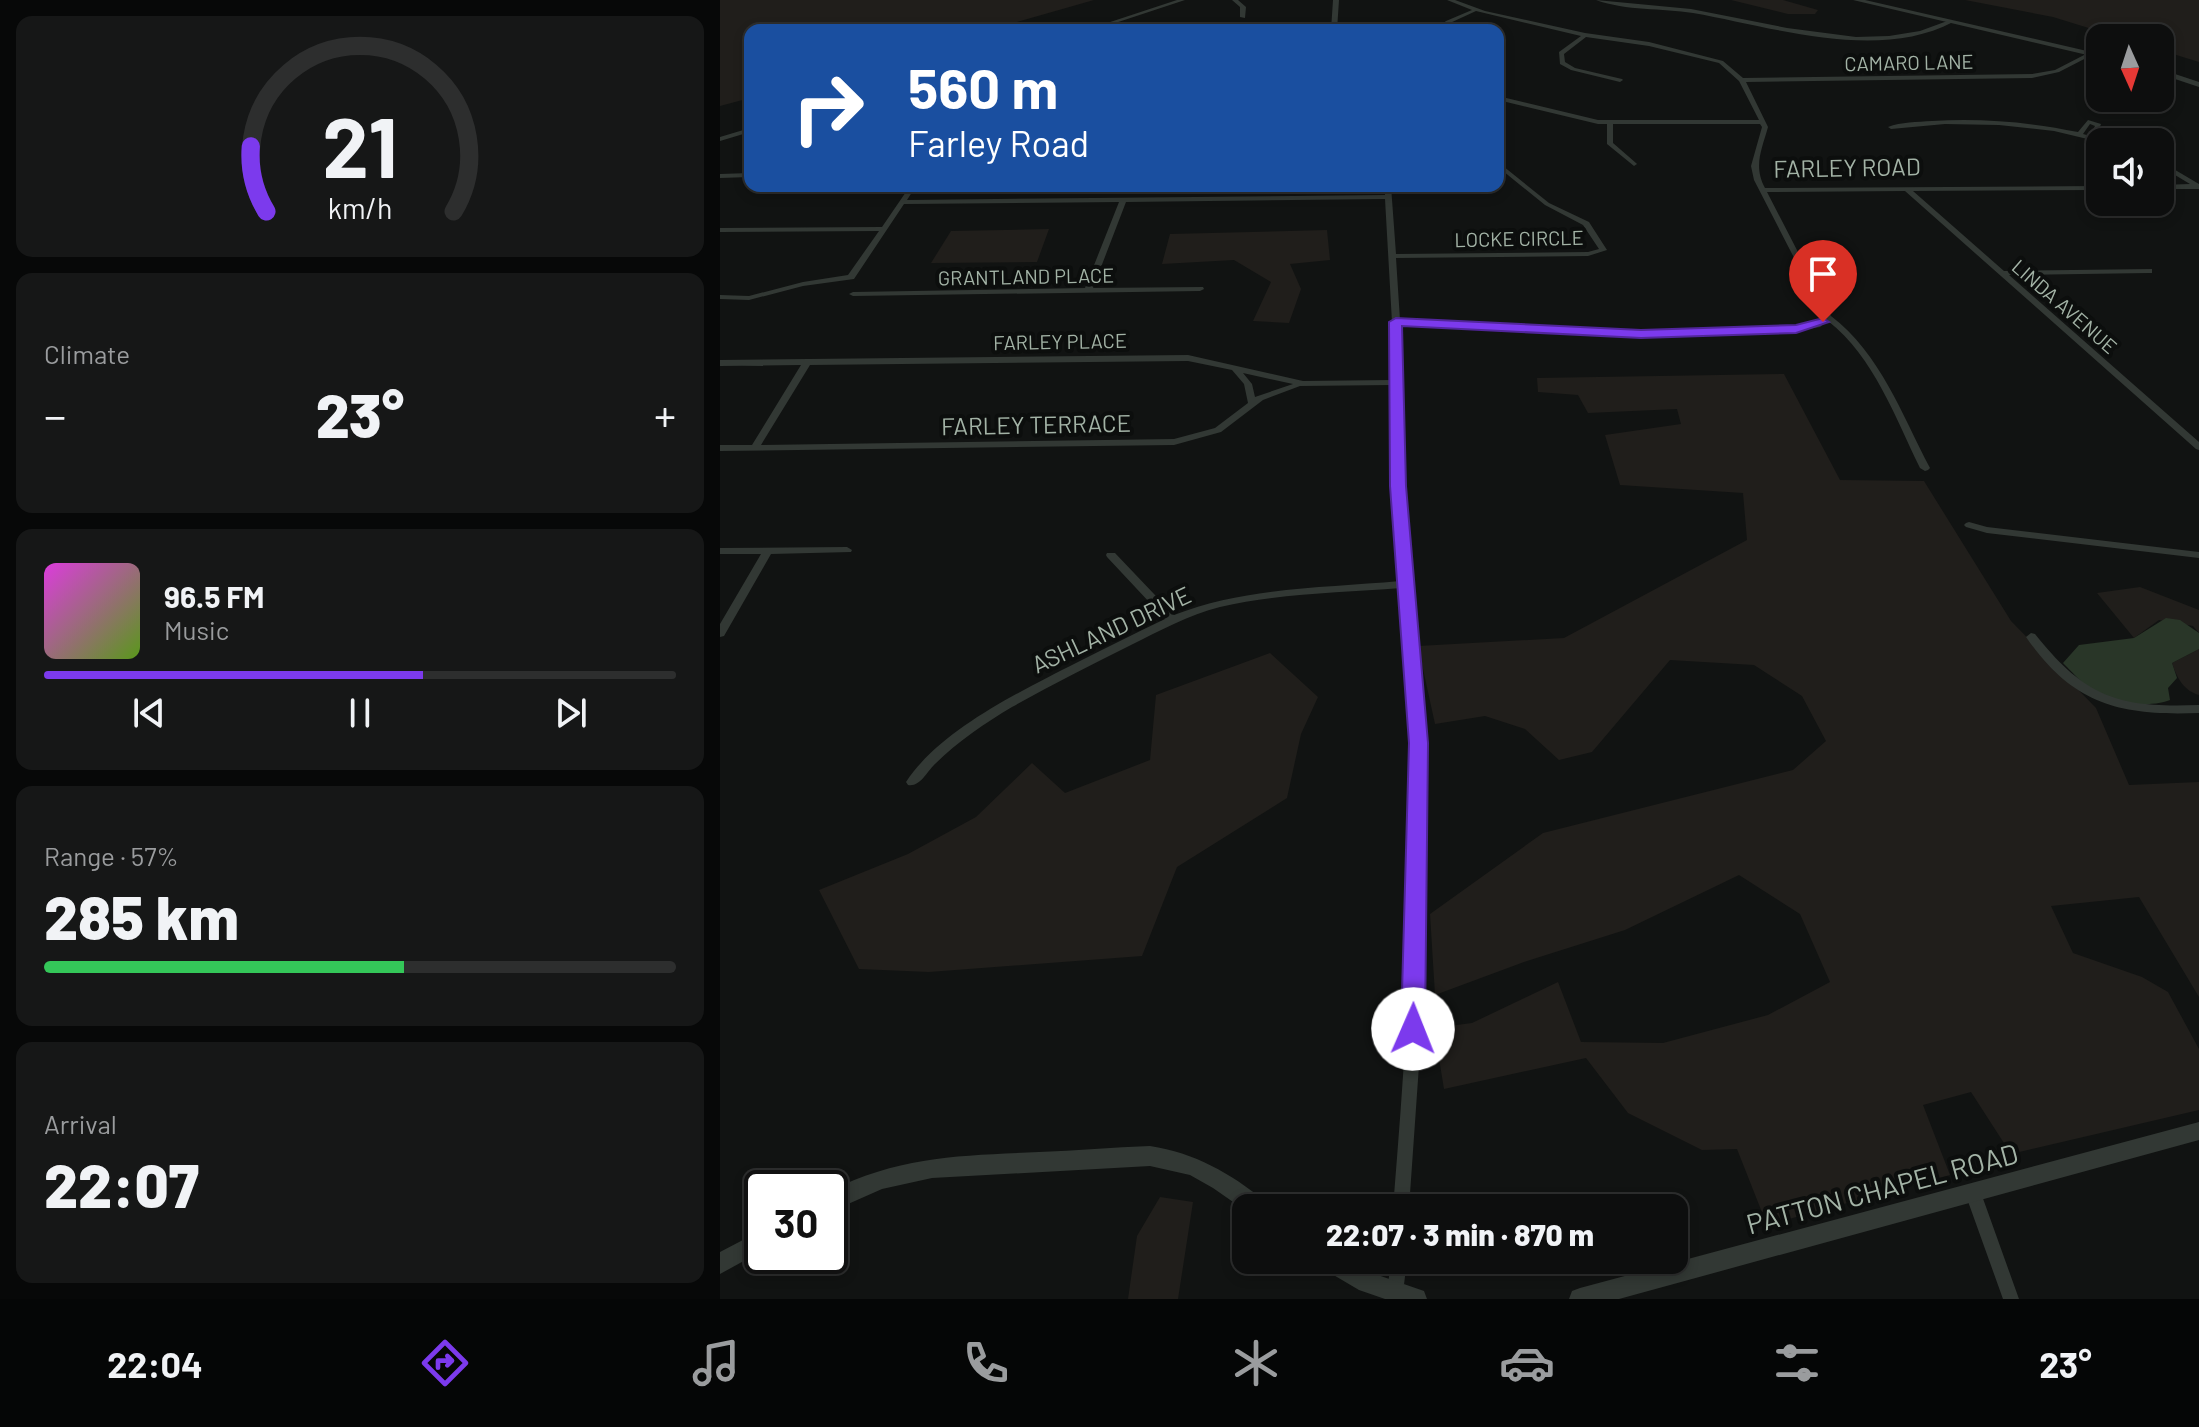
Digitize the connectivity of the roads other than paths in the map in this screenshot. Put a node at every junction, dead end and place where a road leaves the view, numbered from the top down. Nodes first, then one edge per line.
1 (1182, 0) edge
2 (1235, 0) edge
3 (1336, 0) edge
4 (1450, 0) edge
5 (1599, 0) edge
6 (1668, 0) edge
7 (1856, 0) edge
8 (1665, 9) junction
9 (1475, 10) junction
10 (1243, 17) dead end
11 (1950, 22) junction
12 (1108, 24) edge
13 (1334, 24) edge
14 (1446, 24) edge
15 (1585, 35) junction
16 (2079, 51) junction
17 (2086, 53) edge
18 (2086, 56) edge
19 (2073, 61) junction
20 (2174, 76) edge
21 (1620, 80) dead end
22 (1742, 80) junction
23 (2199, 85) edge
24 (1504, 100) edge
25 (1764, 122) junction
26 (1610, 123) junction
27 (1891, 127) dead end
28 (2097, 128) edge
29 (744, 132) edge
30 (2079, 135) junction
31 (2086, 137) edge
32 (720, 139) edge
33 (1634, 164) dead end
34 (1504, 169) edge
35 (2174, 171) edge
36 (744, 175) edge
37 (720, 176) edge
38 (2199, 186) edge
39 (2174, 187) edge
40 (2086, 188) edge
41 (1762, 190) junction
42 (1908, 190) junction
43 (909, 192) edge
44 (1388, 192) edge
45 (1388, 197) junction
46 (1123, 200) junction
47 (903, 202) junction
48 (883, 229) junction
49 (720, 230) edge
50 (1392, 256) junction
51 (2149, 271) dead end
52 (2000, 273) junction
53 (1200, 289) dead end
54 (1088, 291) junction
55 (853, 294) dead end
56 (720, 297) edge
57 (1828, 317) junction
58 (1396, 322) junction
59 (807, 362) junction
60 (720, 363) edge
61 (1231, 366) junction
62 (1397, 382) junction
63 (1303, 384) junction
64 (1252, 402) junction
65 (755, 447) junction
66 (2199, 447) edge
67 (720, 448) edge
68 (1925, 468) dead end
69 (1969, 525) dead end
70 (847, 550) dead end
71 (720, 551) edge
72 (768, 551) junction
73 (1111, 555) dead end
74 (2199, 555) edge
75 (1407, 584) junction
76 (1172, 620) junction
77 (720, 633) edge
78 (2031, 637) dead end
79 (2199, 709) edge
80 (912, 782) dead end
81 (2199, 1131) edge
82 (848, 1193) edge
83 (1973, 1193) junction
84 (1241, 1194) edge
85 (1402, 1194) edge
86 (744, 1250) edge
87 (720, 1263) edge
88 (1357, 1274) edge
89 (1401, 1274) edge
90 (1405, 1296) edge
91 (1580, 1299) edge
92 (2011, 1299) edge

1 - 12 street
2 - 10 street
3 - 13 street
4 - 9 street
5 - 8 street
6 - 8 street
7 - 11 street
8 - 11 street
9 - 14 street
9 - 15 street
11 - 16 street
15 - 21 street
15 - 22 street
16 - 17 street
16 - 19 street
18 - 19 street, CAMARO LANE
19 - 22 street, CAMARO LANE
20 - 23 street
22 - 25 street
24 - 26 street
25 - 26 street
25 - 41 street
26 - 33 street
27 - 30 street
28 - 30 street
29 - 32 street
30 - 31 street
34 - 50 street, LOCKE CIRCLE
35 - 38 street
36 - 37 street
38 - 39 street
40 - 42 street, FARLEY ROAD
41 - 42 street, FARLEY ROAD
41 - 57 street, FARLEY ROAD
42 - 52 street, LINDA AVENUE
43 - 47 street
44 - 45 street
45 - 46 street
45 - 50 street
46 - 47 street
46 - 54 street
47 - 48 street
48 - 49 street
48 - 56 street
50 - 58 street
51 - 52 street
52 - 66 street, LINDA AVENUE
53 - 54 street, GRANTLAND PLACE
54 - 55 street, GRANTLAND PLACE
57 - 58 street
57 - 68 street, FARLEY ROAD
58 - 62 street
59 - 60 street, FARLEY PLACE
59 - 61 street, FARLEY PLACE
59 - 65 street
61 - 63 street, FARLEY PLACE
61 - 64 street
62 - 63 street, FARLEY PLACE
62 - 75 street
63 - 64 street, FARLEY TERRACE
64 - 65 street, FARLEY TERRACE
65 - 67 street, FARLEY TERRACE
69 - 74 street
70 - 72 street
71 - 72 street
72 - 77 street
73 - 76 street
75 - 76 street, ASHLAND DRIVE
75 - 85 street
76 - 80 street, ASHLAND DRIVE
78 - 79 street
81 - 83 street, PATTON CHAPEL ROAD
82 - 84 street
83 - 91 street, PATTON CHAPEL ROAD
83 - 92 street
86 - 87 street
88 - 90 street
89 - 90 street

